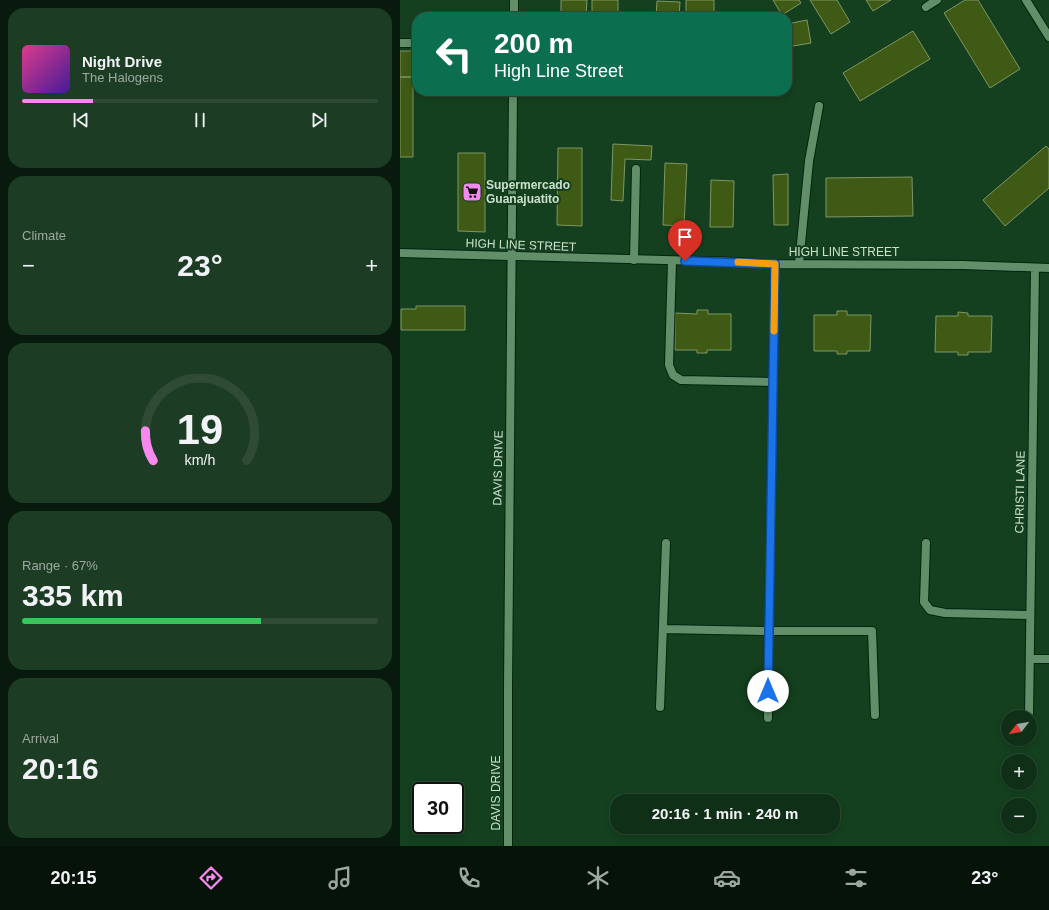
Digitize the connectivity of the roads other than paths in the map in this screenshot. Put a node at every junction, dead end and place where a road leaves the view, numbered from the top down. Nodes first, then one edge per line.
1 (514, 0) edge
2 (937, 0) edge
3 (1026, 0) edge
4 (926, 7) dead end
5 (514, 12) edge
6 (1049, 37) edge
7 (400, 43) edge
8 (412, 43) edge
9 (513, 96) edge
10 (819, 106) dead end
11 (636, 169) dead end
12 (400, 253) edge
13 (512, 257) junction
14 (634, 260) junction
15 (672, 261) junction
16 (775, 264) junction
17 (799, 264) junction
18 (1034, 268) junction
19 (1049, 268) edge
20 (773, 382) junction
21 (666, 543) dead end
22 (926, 543) dead end
23 (1030, 615) junction
24 (663, 629) junction
25 (769, 631) junction
26 (1030, 659) junction
27 (1049, 659) edge
28 (660, 707) dead end
29 (1029, 710) edge
30 (874, 715) dead end
31 (768, 718) dead end
32 (508, 846) edge

1 - 5 street
2 - 4 street
3 - 6 street
7 - 8 street
9 - 13 street, DAVIS DRIVE
10 - 17 street
11 - 14 street
12 - 13 street, HIGH LINE STREET
13 - 14 street, HIGH LINE STREET
13 - 32 street, DAVIS DRIVE
14 - 15 street, HIGH LINE STREET
15 - 16 street, HIGH LINE STREET
15 - 20 street
16 - 17 street, HIGH LINE STREET
16 - 20 street
17 - 18 street, HIGH LINE STREET
18 - 19 street, HIGH LINE STREET
18 - 23 street, CHRISTI LANE
20 - 25 street
21 - 24 street
22 - 23 street
23 - 26 street, CHRISTI LANE
24 - 25 street
24 - 28 street
25 - 30 street
25 - 31 street
26 - 27 street
26 - 29 street, CHRISTI LANE

